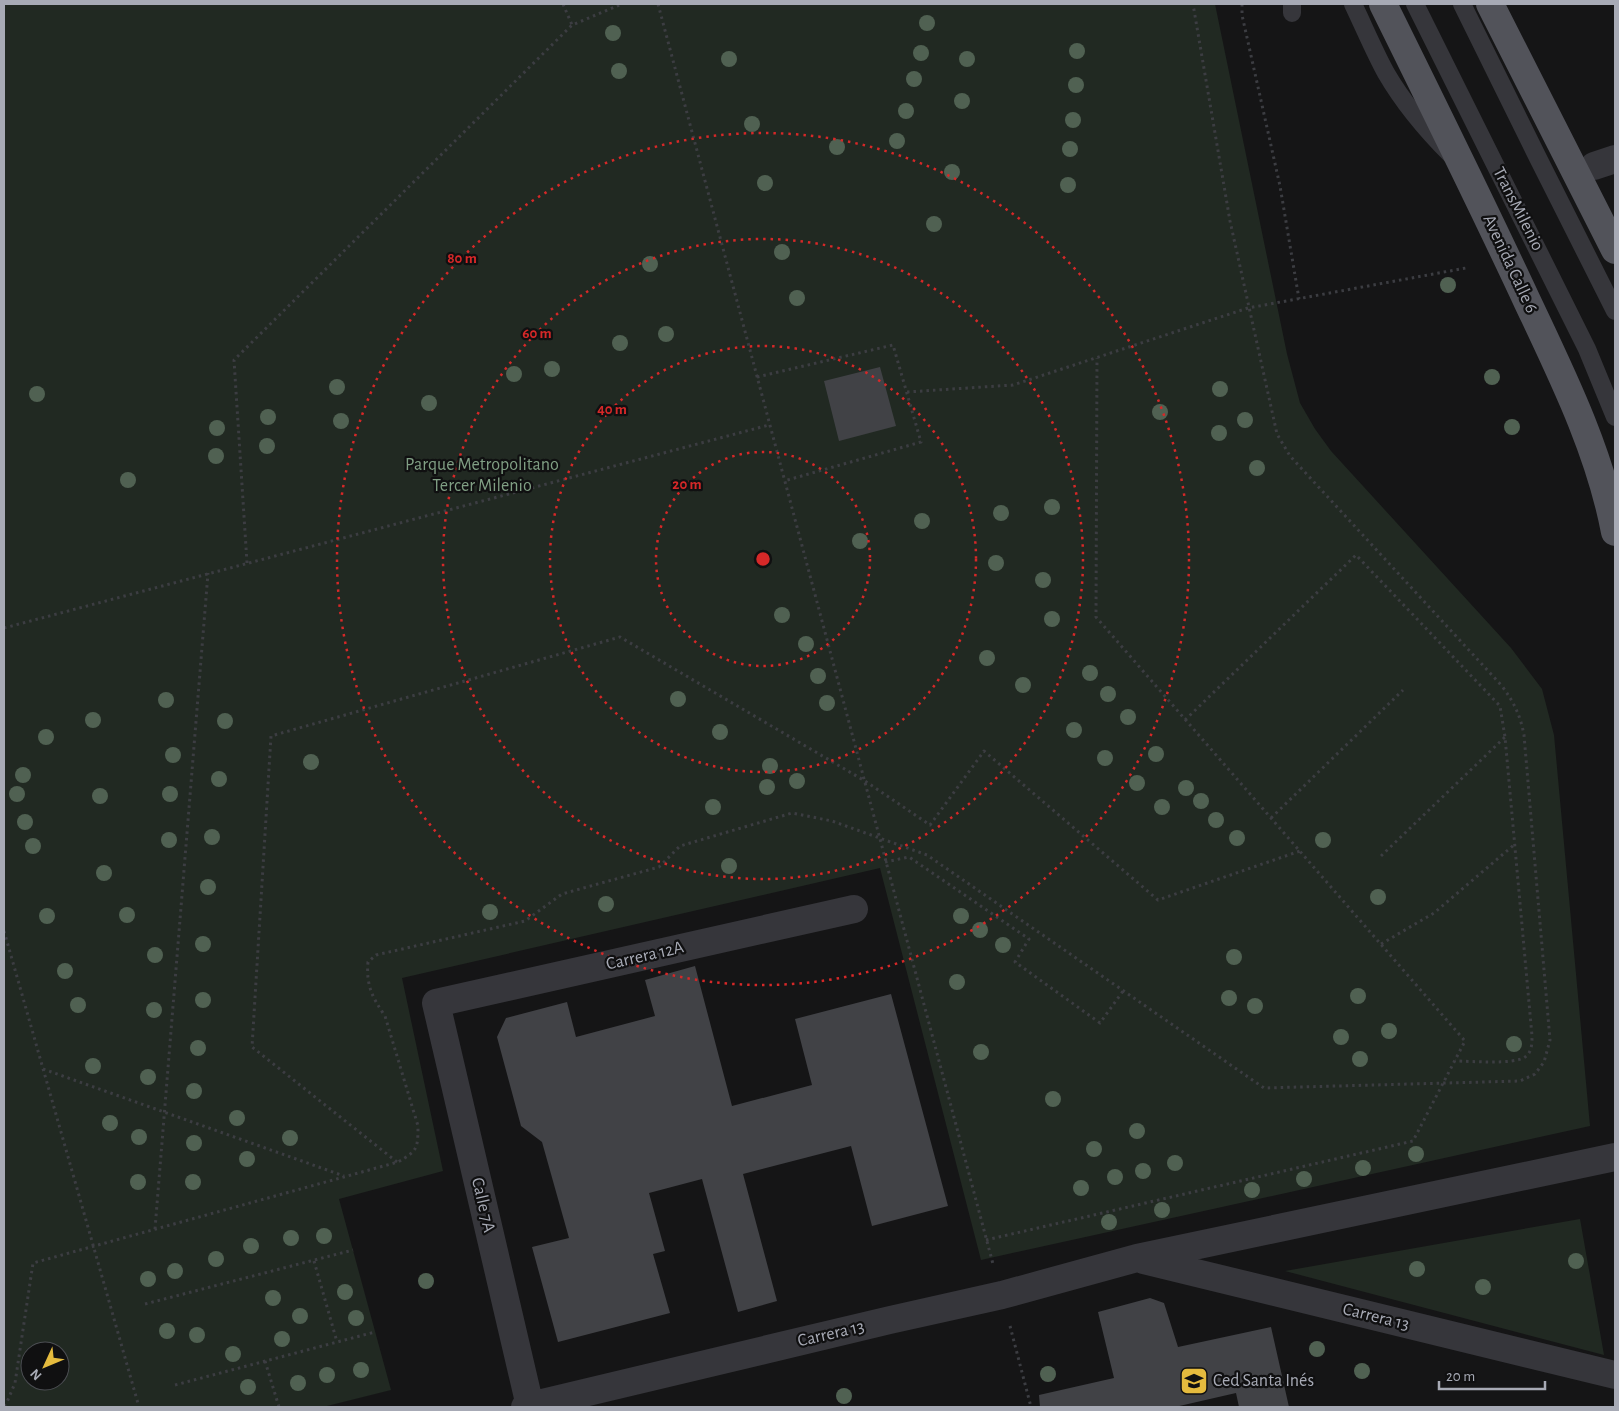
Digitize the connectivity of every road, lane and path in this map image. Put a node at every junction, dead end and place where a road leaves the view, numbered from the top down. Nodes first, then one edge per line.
1 (563, 4) edge
2 (622, 4) edge
3 (658, 4) edge
4 (1193, 4) edge
5 (1242, 4) edge
6 (1353, 4) edge
7 (1383, 4) edge
8 (1415, 4) edge
9 (1462, 4) edge
10 (1490, 4) edge
11 (572, 26) junction
12 (1464, 168) junction
13 (1615, 250) edge
14 (1466, 268) dead end
15 (1299, 299) junction
16 (1248, 308) junction
17 (1615, 312) edge
18 (1097, 358) junction
19 (757, 377) junction
20 (906, 392) junction
21 (1615, 417) edge
22 (769, 424) junction
23 (784, 481) junction
24 (1615, 532) edge
25 (247, 563) junction
26 (208, 573) junction
27 (4, 628) edge
28 (1403, 690) dead end
29 (1185, 720) junction
30 (1506, 737) junction
31 (864, 781) junction
32 (1271, 818) junction
33 (879, 838) junction
34 (1515, 844) junction
35 (1300, 851) junction
36 (1381, 856) dead end
37 (885, 862) junction
38 (854, 909) dead end
39 (4, 931) edge
40 (1381, 944) junction
41 (1123, 991) junction
42 (436, 1003) joint
43 (1455, 1061) junction
44 (43, 1069) junction
45 (1444, 1083) junction
46 (164, 1112) junction
47 (1615, 1157) edge
48 (398, 1162) junction
49 (345, 1176) junction
50 (155, 1229) junction
51 (986, 1240) junction
52 (93, 1246) junction
53 (353, 1250) dead end
54 (1137, 1258) junction
55 (314, 1260) junction
56 (1002, 1295) junction
57 (145, 1304) dead end
58 (375, 1332) dead end
59 (337, 1342) junction
60 (265, 1361) junction
61 (1615, 1375) edge
62 (175, 1385) dead end
63 (4, 1406) edge
64 (138, 1407) edge
65 (279, 1407) edge
66 (527, 1407) edge
67 (1031, 1407) edge

1 - 11 path
2 - 11 path
3 - 19 path
4 - 16 path
5 - 15 path
6 - 12 lane
7 - 12 main road, Avenida Calle 6
8 - 21 lane, TransMilenio
9 - 17 lane
10 - 13 main road
11 - 25 path
12 - 24 main road, Avenida Calle 6
14 - 15 path
15 - 16 path
16 - 18 path
16 - 45 path
18 - 20 path
18 - 29 path
19 - 20 path
19 - 22 path
20 - 23 path
22 - 23 path
22 - 25 path
23 - 31 path
25 - 26 path
26 - 27 path
26 - 46 path
28 - 32 path
29 - 30 path
29 - 32 path
30 - 34 path
30 - 36 path
31 - 33 path
31 - 35 path
31 - 48 path
32 - 35 path
33 - 37 path
33 - 41 path
33 - 48 path
34 - 40 path
34 - 43 path
35 - 40 path
37 - 41 path
37 - 51 path
38 - 42 street, Carrera 12A
39 - 44 path
40 - 43 path
41 - 45 path
42 - 66 street, Calle 7A
43 - 45 path
44 - 46 path
44 - 52 path
45 - 51 path
46 - 49 path
46 - 50 path
47 - 54 street, Carrera 13
48 - 49 path
49 - 50 path
50 - 52 path
51 - 56 path
52 - 63 path
52 - 64 path
53 - 55 path
54 - 56 street, Carrera 13
54 - 61 street, Carrera 13
55 - 57 path
55 - 59 path
56 - 66 street, Carrera 13
56 - 67 path
58 - 59 path
59 - 60 path
60 - 62 path
60 - 65 path

